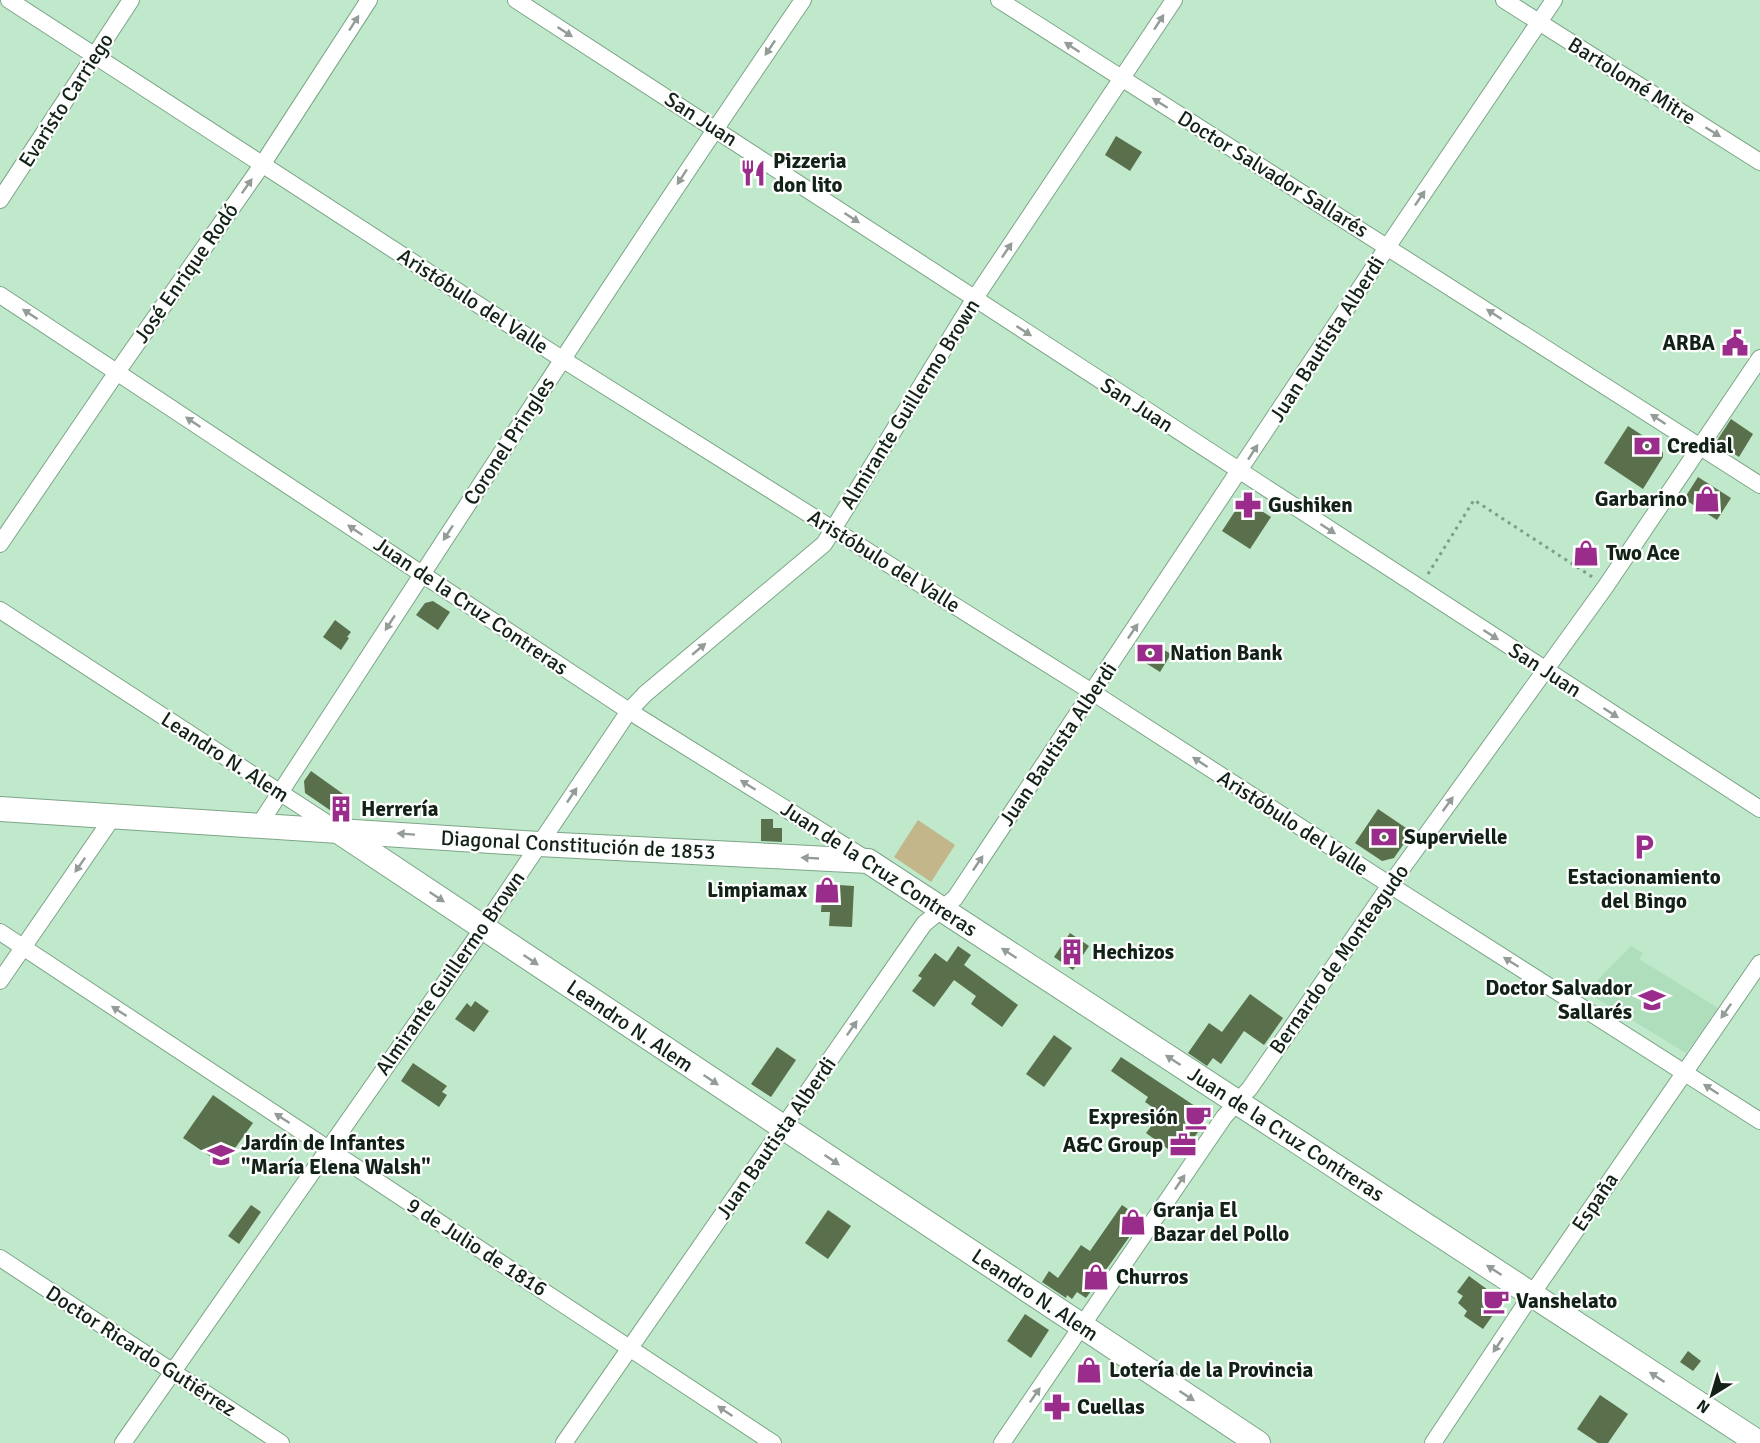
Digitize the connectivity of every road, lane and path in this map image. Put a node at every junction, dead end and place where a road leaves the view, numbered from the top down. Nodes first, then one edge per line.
1 (9, 0) edge
2 (131, 0) edge
3 (369, 0) edge
4 (516, 0) edge
5 (802, 0) edge
6 (999, 0) edge
7 (1174, 0) edge
8 (1504, 0) edge
9 (1554, 0) edge
10 (1539, 22) junction
11 (94, 56) junction
12 (1122, 79) junction
13 (715, 128) junction
14 (1760, 162) edge
15 (262, 165) junction
16 (0, 200) edge
17 (1388, 246) junction
18 (0, 295) edge
19 (975, 298) junction
20 (1760, 358) edge
21 (562, 359) junction
22 (117, 372) junction
23 (1701, 447) junction
24 (1239, 472) junction
25 (1760, 484) edge
26 (833, 529) junction
27 (0, 544) edge
28 (422, 574) junction
29 (1606, 585) junction
30 (1419, 588) junction
31 (0, 610) edge
32 (1545, 669) junction
33 (1092, 692) junction
34 (629, 711) junction
35 (280, 793) junction
36 (0, 809) edge
37 (1760, 809) edge
38 (113, 817) junction
39 (259, 825) junction
40 (336, 830) junction
41 (539, 844) junction
42 (868, 861) junction
43 (1390, 885) junction
44 (942, 909) junction
45 (483, 928) junction
46 (0, 932) edge
47 (23, 947) junction
48 (1760, 963) edge
49 (0, 981) edge
50 (1684, 1071) junction
51 (1237, 1102) junction
52 (1760, 1121) edge
53 (783, 1128) junction
54 (328, 1149) junction
55 (0, 1258) edge
56 (1532, 1294) junction
57 (1082, 1327) junction
58 (630, 1348) junction
59 (173, 1371) junction
60 (123, 1443) edge
61 (281, 1443) edge
62 (564, 1443) edge
63 (773, 1443) edge
64 (1002, 1443) edge
65 (1258, 1443) edge
66 (1433, 1443) edge
67 (1759, 1443) edge

1 - 11 street, Aristóbulo del Valle
2 - 11 street, Evaristo Carriego
15 -> 3 street, José Enrique Rodó
4 -> 13 street, San Juan
5 -> 13 street, Coronel Pringles
12 -> 6 street, Doctor Salvador Sallarés
12 -> 7 street, Almirante Guillermo Brown
8 - 10 street, Bartolomé Mitre
9 - 10 street, Juan Bautista Alberdi
10 -> 14 street, Bartolomé Mitre
17 -> 10 street, Juan Bautista Alberdi
11 - 15 street, Aristóbulo del Valle
11 - 16 street, Evaristo Carriego
17 -> 12 street, Doctor Salvador Sallarés
19 -> 12 street, Almirante Guillermo Brown
13 -> 19 street, San Juan
13 -> 21 street, Coronel Pringles
15 - 21 street, Aristóbulo del Valle
22 -> 15 street, José Enrique Rodó
23 -> 17 street, Doctor Salvador Sallarés
24 -> 17 street, Juan Bautista Alberdi
22 -> 18 street, Juan de la Cruz Contreras
19 -> 24 street, San Juan
19 - 26 street, Almirante Guillermo Brown
20 - 23 street, Bernardo de Monteagudo
21 - 26 street, Aristóbulo del Valle
21 -> 28 street, Coronel Pringles
22 - 27 street, José Enrique Rodó
28 -> 22 street, Juan de la Cruz Contreras
23 - 25 street, Doctor Salvador Sallarés
23 - 29 street, Bernardo de Monteagudo
24 -> 30 street, San Juan
33 -> 24 street, Juan Bautista Alberdi
26 - 33 street, Aristóbulo del Valle
34 -> 26 street, Almirante Guillermo Brown
28 - 34 street, Juan de la Cruz Contreras
28 -> 35 street, Coronel Pringles
29 - 30 path
29 - 32 street, Bernardo de Monteagudo
30 -> 32 street, San Juan
31 - 35 street, Leandro N. Alem
32 -> 37 street, San Juan
43 -> 32 street, Bernardo de Monteagudo
43 -> 33 street, Aristóbulo del Valle
44 -> 33 street, Juan Bautista Alberdi
41 -> 34 street, Almirante Guillermo Brown
42 -> 34 street, Juan de la Cruz Contreras
35 - 39 street, Coronel Pringles
35 - 40 street, Leandro N. Alem
36 - 38 main road, Diagonal Constitución de 1853
38 - 39 main road, Diagonal Constitución de 1853
38 -> 47 street
39 - 40 main road, Diagonal Constitución de 1853
41 -> 40 main road, Diagonal Constitución de 1853
40 -> 45 main road, Leandro N. Alem
42 -> 41 main road, Diagonal Constitución de 1853
41 - 45 street, Almirante Guillermo Brown
42 - 44 main road, Juan de la Cruz Contreras
50 -> 43 street, Aristóbulo del Valle
43 - 51 street, Bernardo de Monteagudo
51 -> 44 main road, Juan de la Cruz Contreras
53 -> 44 street, Juan Bautista Alberdi
45 -> 53 main road, Leandro N. Alem
45 - 54 street, Almirante Guillermo Brown
46 - 47 street, 9 de Julio de 1816
47 - 49 street
54 -> 47 street, 9 de Julio de 1816
48 -> 50 street, España
52 -> 50 street, Aristóbulo del Valle
50 - 56 street, España
56 -> 51 main road, Juan de la Cruz Contreras
57 -> 51 street, Bernardo de Monteagudo
53 -> 57 main road, Leandro N. Alem
53 - 58 street, Juan Bautista Alberdi
54 - 58 street, 9 de Julio de 1816
54 - 59 street, Almirante Guillermo Brown
55 - 59 street, Doctor Ricardo Gutiérrez
56 -> 66 street, España
67 -> 56 main road, Juan de la Cruz Contreras
64 -> 57 street, Bernardo de Monteagudo
57 -> 65 main road, Leandro N. Alem
58 - 62 street, Juan Bautista Alberdi
63 -> 58 street, 9 de Julio de 1816
59 - 60 street, Almirante Guillermo Brown
59 - 61 street, Doctor Ricardo Gutiérrez

